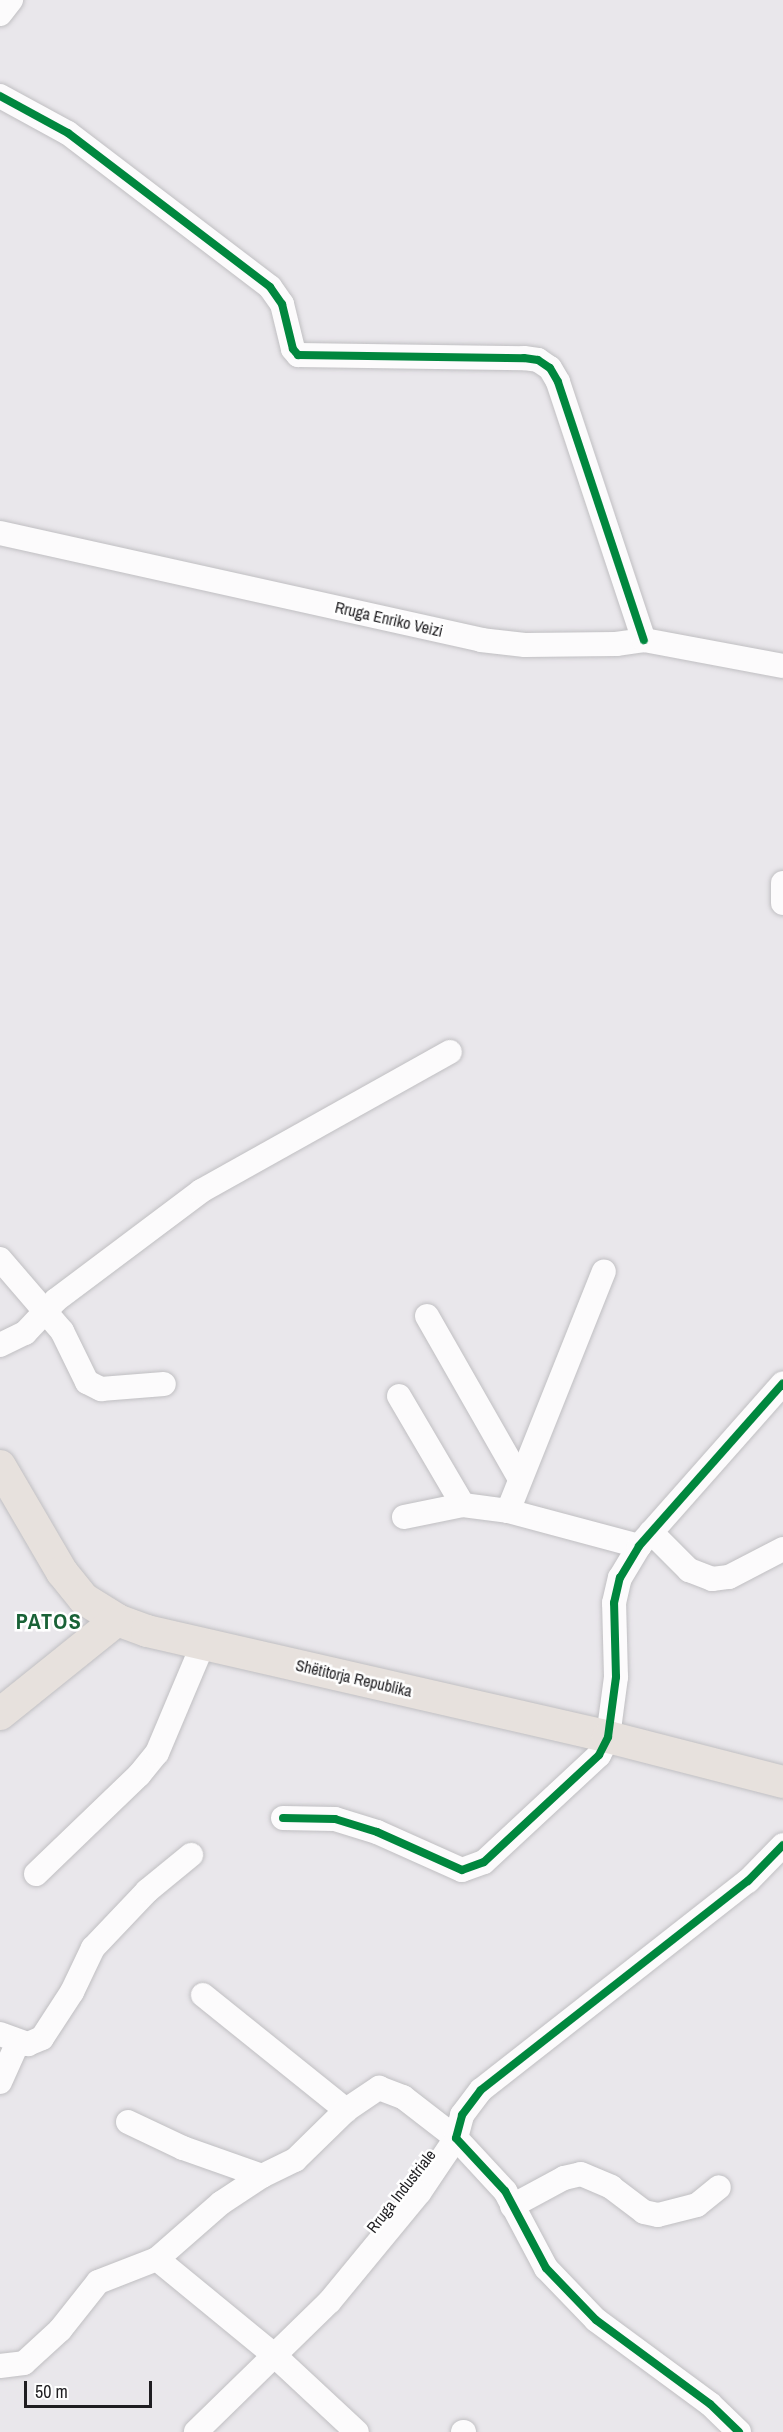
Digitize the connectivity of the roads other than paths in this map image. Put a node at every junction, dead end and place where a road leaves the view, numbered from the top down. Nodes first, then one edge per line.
1 (12, 0) edge
2 (0, 14) edge
3 (0, 96) edge
4 (0, 533) edge
5 (644, 640) junction
6 (783, 666) edge
7 (783, 883) edge
8 (783, 903) edge
9 (450, 1052) dead end
10 (0, 1259) edge
11 (604, 1271) dead end
12 (45, 1311) junction
13 (427, 1316) dead end
14 (0, 1345) edge
15 (783, 1383) edge
16 (164, 1384) dead end
17 (399, 1396) dead end
18 (0, 1466) edge
19 (520, 1479) junction
20 (463, 1505) junction
21 (508, 1511) junction
22 (404, 1517) dead end
23 (645, 1539) junction
24 (783, 1549) edge
25 (117, 1620) junction
26 (203, 1644) junction
27 (0, 1714) edge
28 (608, 1737) junction
29 (783, 1782) edge
30 (283, 1818) dead end
31 (783, 1845) edge
32 (191, 1855) dead end
33 (36, 1874) dead end
34 (203, 1995) dead end
35 (9, 2038) edge
36 (0, 2082) edge
37 (346, 2110) junction
38 (128, 2122) dead end
39 (456, 2138) junction
40 (262, 2176) junction
41 (719, 2187) dead end
42 (512, 2206) junction
43 (157, 2259) junction
44 (274, 2355) junction
45 (3, 2366) edge
46 (196, 2432) edge
47 (357, 2432) edge
48 (740, 2432) edge

1 - 2 street
3 - 5 street
4 - 5 street, Rruga Enriko Veizi
5 - 6 street, Rruga Enriko Veizi
7 - 8 street
9 - 12 street
10 - 12 street
11 - 19 street
12 - 14 street
12 - 16 street
13 - 19 street
15 - 23 street
17 - 20 street
18 - 25 main road, Shëtitorja Republika
19 - 21 street
20 - 21 street
20 - 22 street
21 - 23 street
23 - 24 street
23 - 28 street
25 - 26 main road, Shëtitorja Republika
25 - 27 main road
26 - 28 main road, Shëtitorja Republika
26 - 33 street
28 - 29 main road, Shëtitorja Republika
28 - 30 street
31 - 39 street, Rruga Industriale
32 - 35 street
34 - 37 street
35 - 36 street
37 - 39 street
37 - 40 street
38 - 40 street
39 - 42 street
39 - 44 street, Rruga Industriale
40 - 43 street
41 - 42 street
42 - 48 street
43 - 44 street
43 - 45 street
44 - 46 street, Rruga Industriale
44 - 47 street

